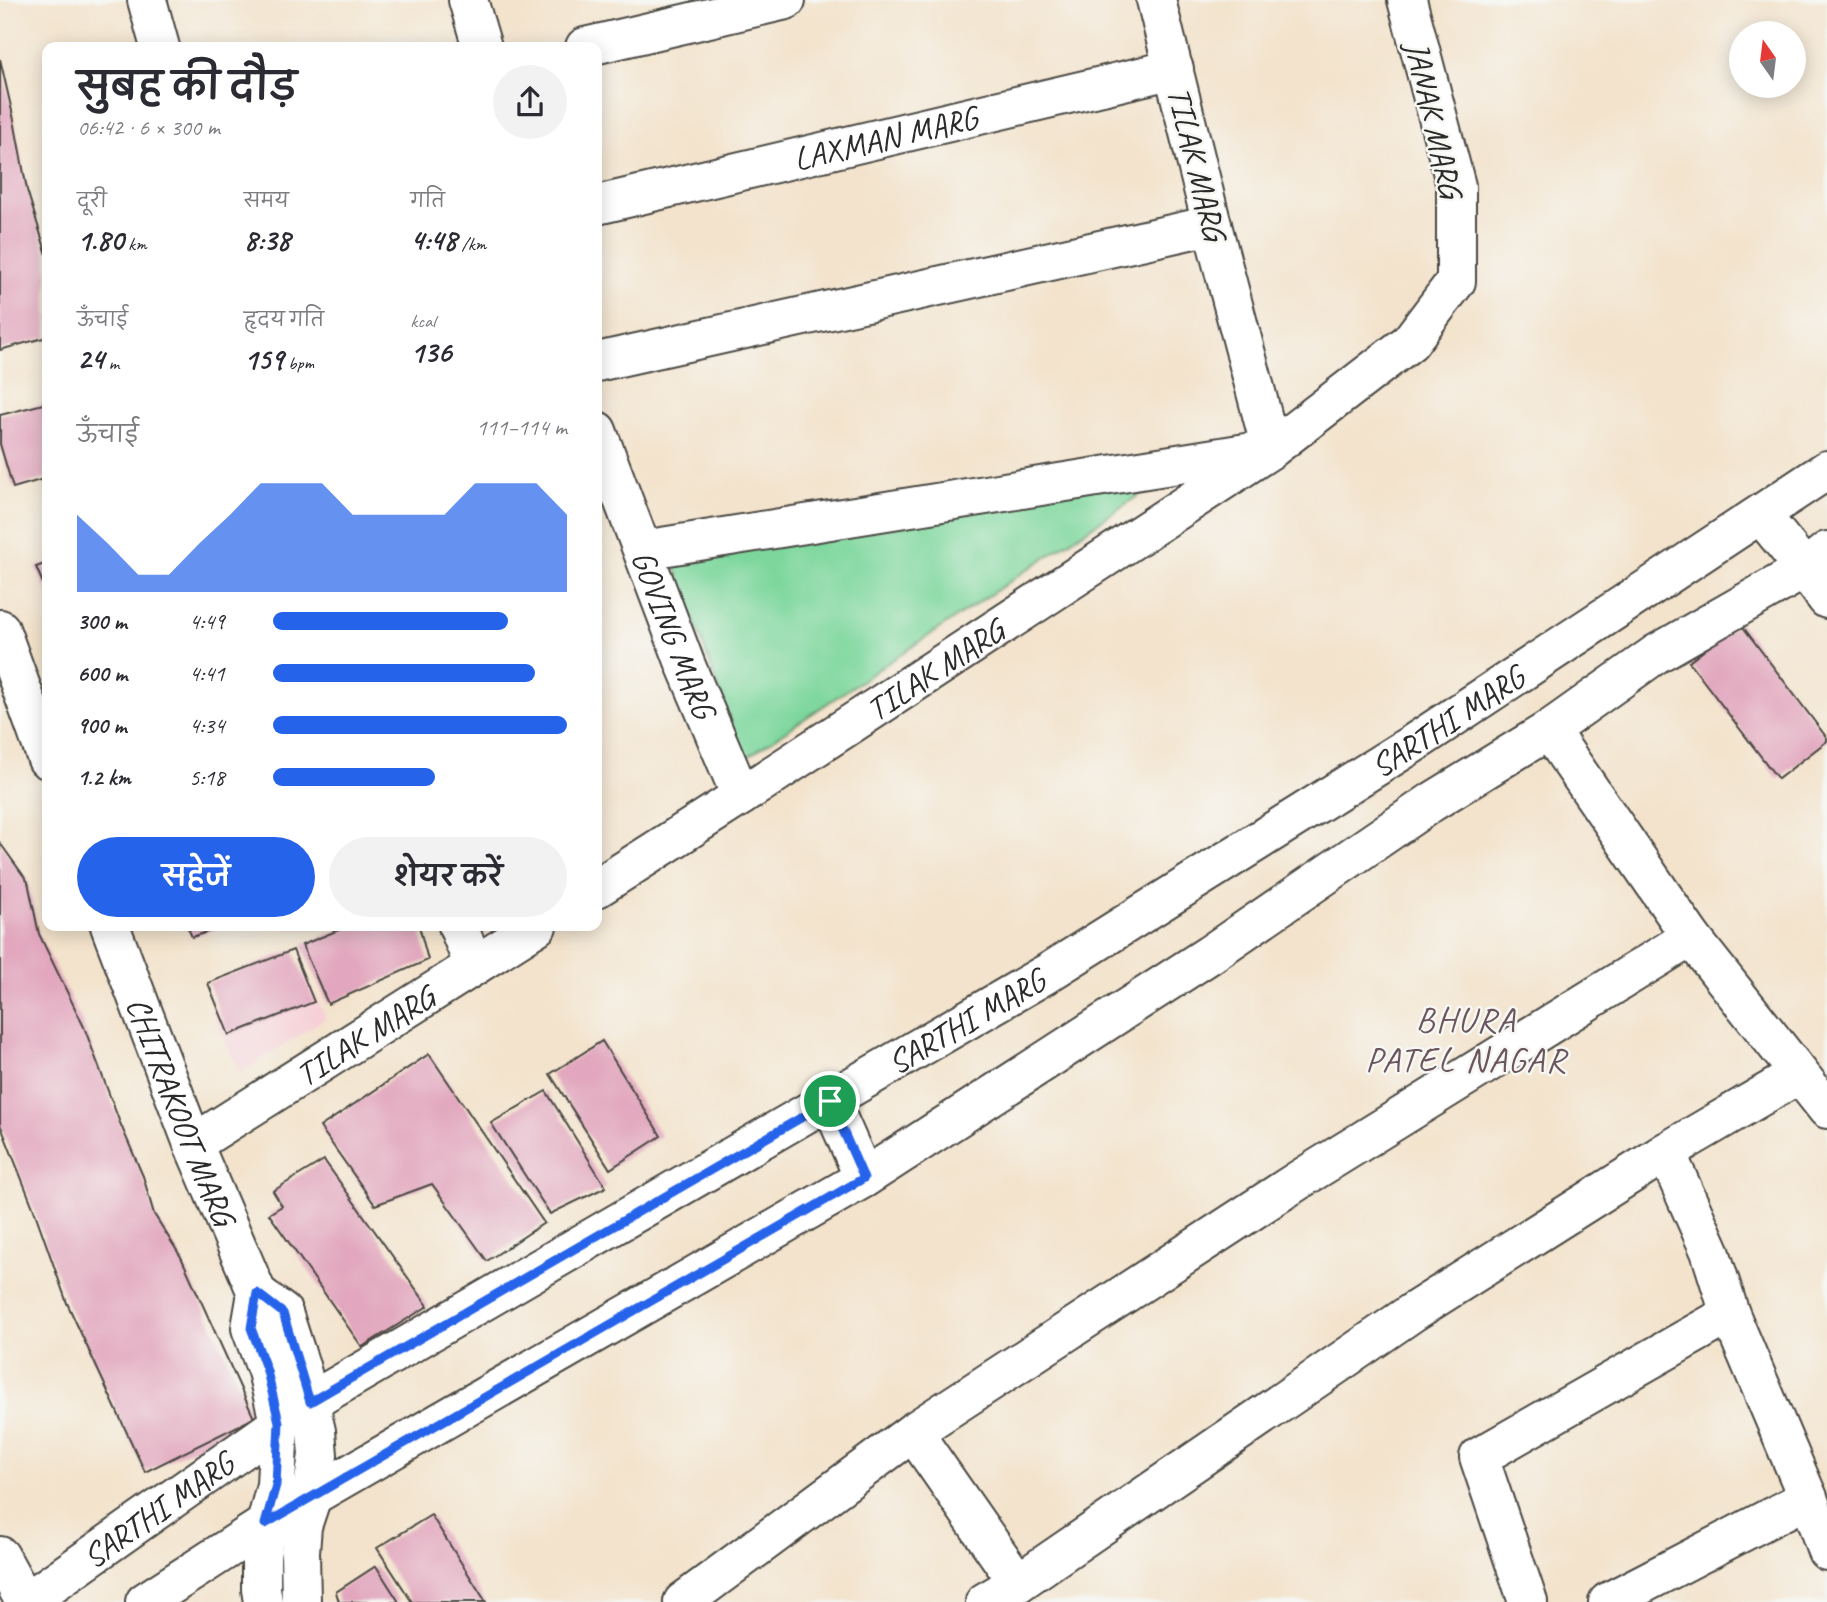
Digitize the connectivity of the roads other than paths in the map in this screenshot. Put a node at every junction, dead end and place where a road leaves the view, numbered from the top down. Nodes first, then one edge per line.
1 (147, 0) edge
2 (468, 0) edge
3 (786, 0) edge
4 (1156, 0) edge
5 (1407, 0) edge
6 (159, 42) edge
7 (481, 42) edge
8 (602, 43) edge
9 (1174, 69) junction
10 (602, 204) edge
11 (1212, 225) junction
12 (1456, 281) joint
13 (602, 361) edge
14 (602, 444) edge
15 (1271, 449) junction
16 (1827, 470) edge
17 (1761, 515) junction
18 (643, 550) junction
19 (1820, 573) edge
20 (0, 629) edge
21 (1549, 730) junction
22 (42, 745) edge
23 (741, 796) junction
24 (602, 885) edge
25 (112, 931) edge
26 (460, 931) edge
27 (529, 931) edge
28 (1691, 937) junction
29 (474, 966) junction
30 (1799, 1074) junction
31 (830, 1101) junction
32 (1827, 1109) edge
33 (193, 1144) junction
34 (1666, 1152) junction
35 (864, 1178) junction
36 (1730, 1314) junction
37 (294, 1412) junction
38 (913, 1432) junction
39 (312, 1496) junction
40 (1808, 1498) junction
41 (265, 1524) junction
42 (1827, 1551) edge
43 (0, 1556) edge
44 (1018, 1583) junction
45 (25, 1602) edge
46 (145, 1602) edge
47 (263, 1602) edge
48 (301, 1602) edge
49 (683, 1602) edge
50 (985, 1602) edge
51 (1528, 1602) edge
52 (1608, 1602) edge

1 - 6 street
2 - 7 street
3 - 8 street
4 - 9 street, TILAK MARG
5 - 12 street, JANAK MARG
9 - 10 street, LAXMAN MARG
9 - 11 street, TILAK MARG
11 - 13 street
11 - 15 street, TILAK MARG
12 - 15 street, TILAK MARG
14 - 18 street, GOVING MARG
15 - 18 street
15 - 23 street, TILAK MARG
16 - 17 street, SARTHI MARG
17 - 19 street
17 - 31 street, SARTHI MARG
18 - 23 street, GOVING MARG
19 - 21 street, SARTHI MARG
20 - 22 street
21 - 28 street
21 - 35 street, SARTHI MARG
23 - 24 street, TILAK MARG
25 - 33 street, CHITRAKOOT MARG
26 - 29 street
27 - 29 street, TILAK MARG
28 - 30 street
28 - 38 street
29 - 33 street, TILAK MARG
30 - 32 street
30 - 34 street
31 - 35 street
31 - 37 street, SARTHI MARG
33 - 37 street, CHITRAKOOT MARG
34 - 36 street
34 - 44 street
35 - 39 street, SARTHI MARG
36 - 40 street
36 - 51 street
37 - 39 street, CHITRAKOOT MARG
37 - 41 street, CHITRAKOOT MARG
37 - 45 street, SARTHI MARG
38 - 44 street
38 - 49 street
39 - 41 street, SARTHI MARG
39 - 48 street, CHITRAKOOT MARG
40 - 42 street
40 - 52 street
41 - 46 street, SARTHI MARG
41 - 47 street, CHITRAKOOT MARG
43 - 45 street
44 - 50 street

